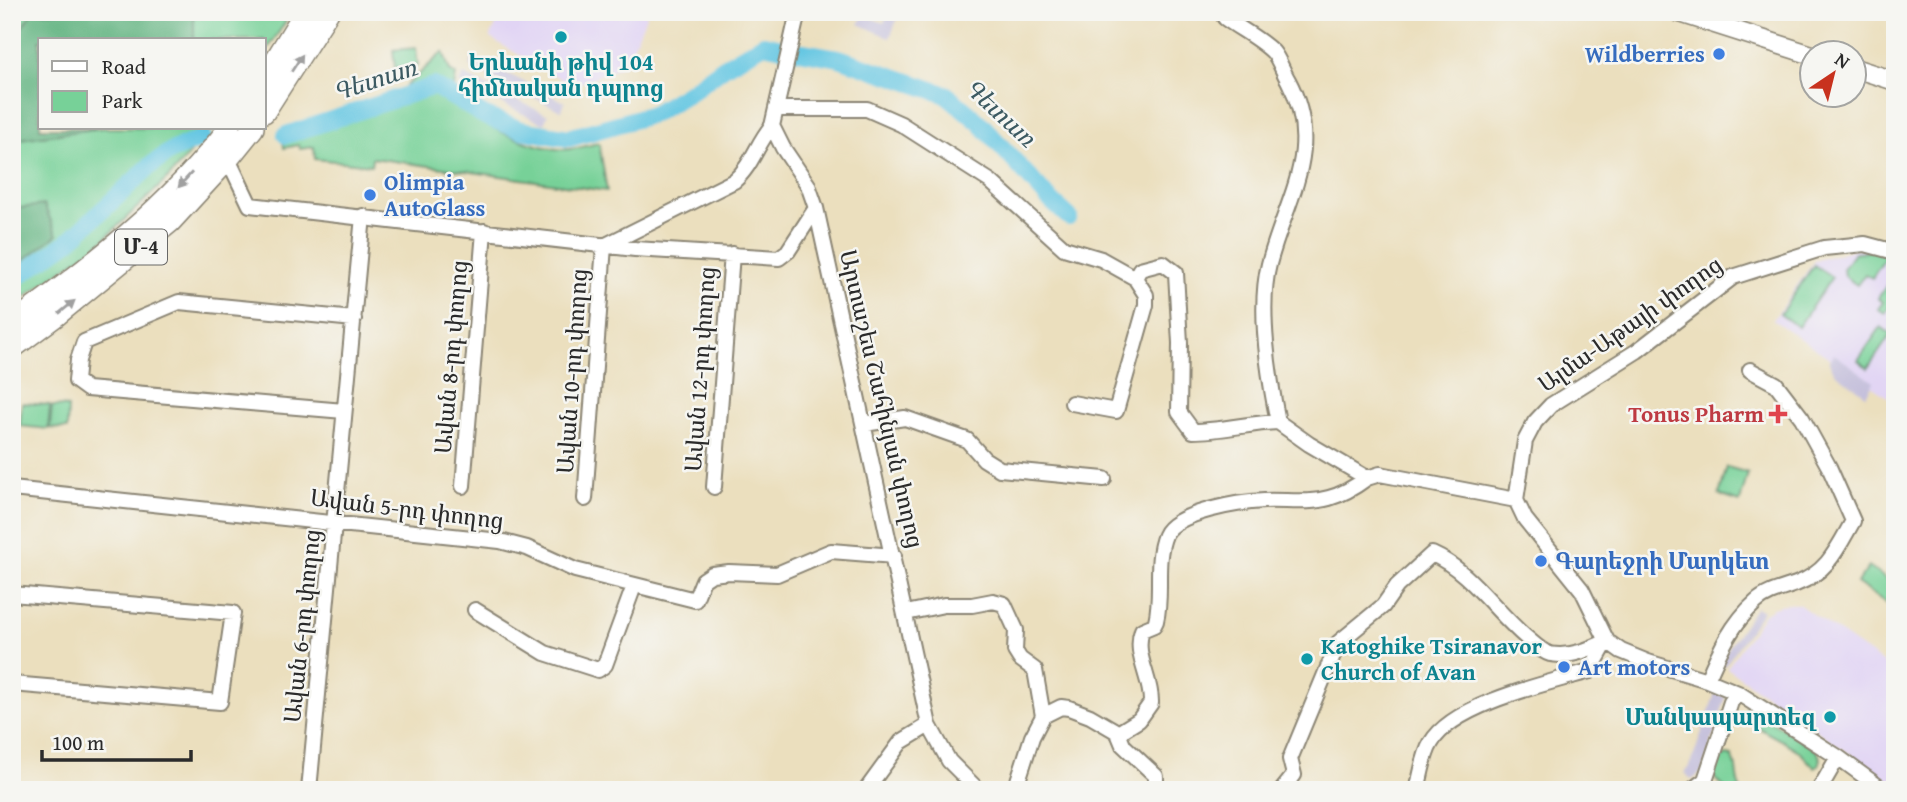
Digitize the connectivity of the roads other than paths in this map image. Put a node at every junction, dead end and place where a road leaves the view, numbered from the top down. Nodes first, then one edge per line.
1 (305, 12) edge
2 (328, 12) edge
3 (798, 12) edge
4 (1227, 12) edge
5 (1686, 14) edge
6 (1798, 50) edge
7 (1868, 72) edge
8 (266, 76) edge
9 (1895, 81) edge
10 (266, 109) edge
11 (777, 109) junction
12 (772, 126) junction
13 (227, 130) edge
14 (251, 130) edge
15 (228, 159) junction
16 (816, 208) junction
17 (363, 216) junction
18 (484, 231) junction
19 (604, 246) junction
20 (1895, 252) edge
21 (732, 254) junction
22 (1135, 278) junction
23 (354, 319) junction
24 (12, 324) edge
25 (12, 348) edge
26 (1749, 370) dead end
27 (1072, 404) dead end
28 (344, 411) junction
29 (1278, 422) junction
30 (864, 424) junction
31 (1367, 478) junction
32 (1104, 479) dead end
33 (463, 486) dead end
34 (714, 487) dead end
35 (12, 489) edge
36 (585, 499) dead end
37 (1516, 500) junction
38 (335, 522) junction
39 (894, 556) junction
40 (634, 586) junction
41 (12, 594) edge
42 (475, 610) dead end
43 (906, 612) junction
44 (1607, 641) junction
45 (1707, 680) junction
46 (12, 684) edge
47 (1738, 693) junction
48 (1043, 716) junction
49 (929, 725) junction
50 (1118, 733) junction
51 (1838, 757) junction
52 (970, 788) edge
53 (309, 790) edge
54 (866, 790) edge
55 (1015, 790) edge
56 (1151, 790) edge
57 (1282, 790) edge
58 (1417, 790) edge
59 (1692, 790) edge
60 (1819, 790) edge
61 (1883, 790) edge

1 - 8 highway
10 -> 2 highway
3 - 11 street
4 - 29 street
5 - 6 main road
7 - 9 main road
11 - 12 street
11 - 22 street
12 - 16 street, Արտաշես Շահինյան փողոց
12 - 19 street
13 -> 24 highway, Մ-4
14 - 15 highway, Մ-4
15 - 17 street
25 -> 15 highway, Մ-4
16 - 21 street
16 - 30 street, Արտաշես Շահինյան փողոց
17 - 18 street
17 - 23 street, Ավան 6-րդ փողոց
18 - 19 street
18 - 33 street, Ավան 8-րդ փողոց
19 - 21 street
19 - 36 street, Ավան 10-րդ փողոց
20 - 37 street, Ալմա-Աթայի փողոց
21 - 34 street, Ավան 12-րդ փողոց
22 - 27 street
22 - 29 street
23 - 28 street, Ավան 6-րդ փողոց
23 - 28 street
26 - 45 street
28 - 38 street, Ավան 6-րդ փողոց
29 - 31 street
30 - 32 street
30 - 39 street, Արտաշես Շահինյան փողոց
31 - 37 street
31 - 50 street
35 - 38 street, Ավան 5-րդ փողոց
37 - 44 street
38 - 40 street, Ավան 5-րդ փողոց
38 - 53 street, Ավան 6-րդ փողոց
39 - 40 street, Ավան 5-րդ փողոց
39 - 43 street, Արտաշես Շահինյան փողոց
40 - 42 street
41 - 46 street
43 - 48 street
43 - 49 street, Արտաշես Շահինյան փողոց
44 - 45 street
44 - 57 street
44 - 58 street
45 - 47 street
47 - 51 street
47 - 59 street
48 - 50 street
48 - 55 street
49 - 52 street, Արտաշես Շահինյան փողոց
49 - 54 street
50 - 56 street
51 - 60 street
51 - 61 street

